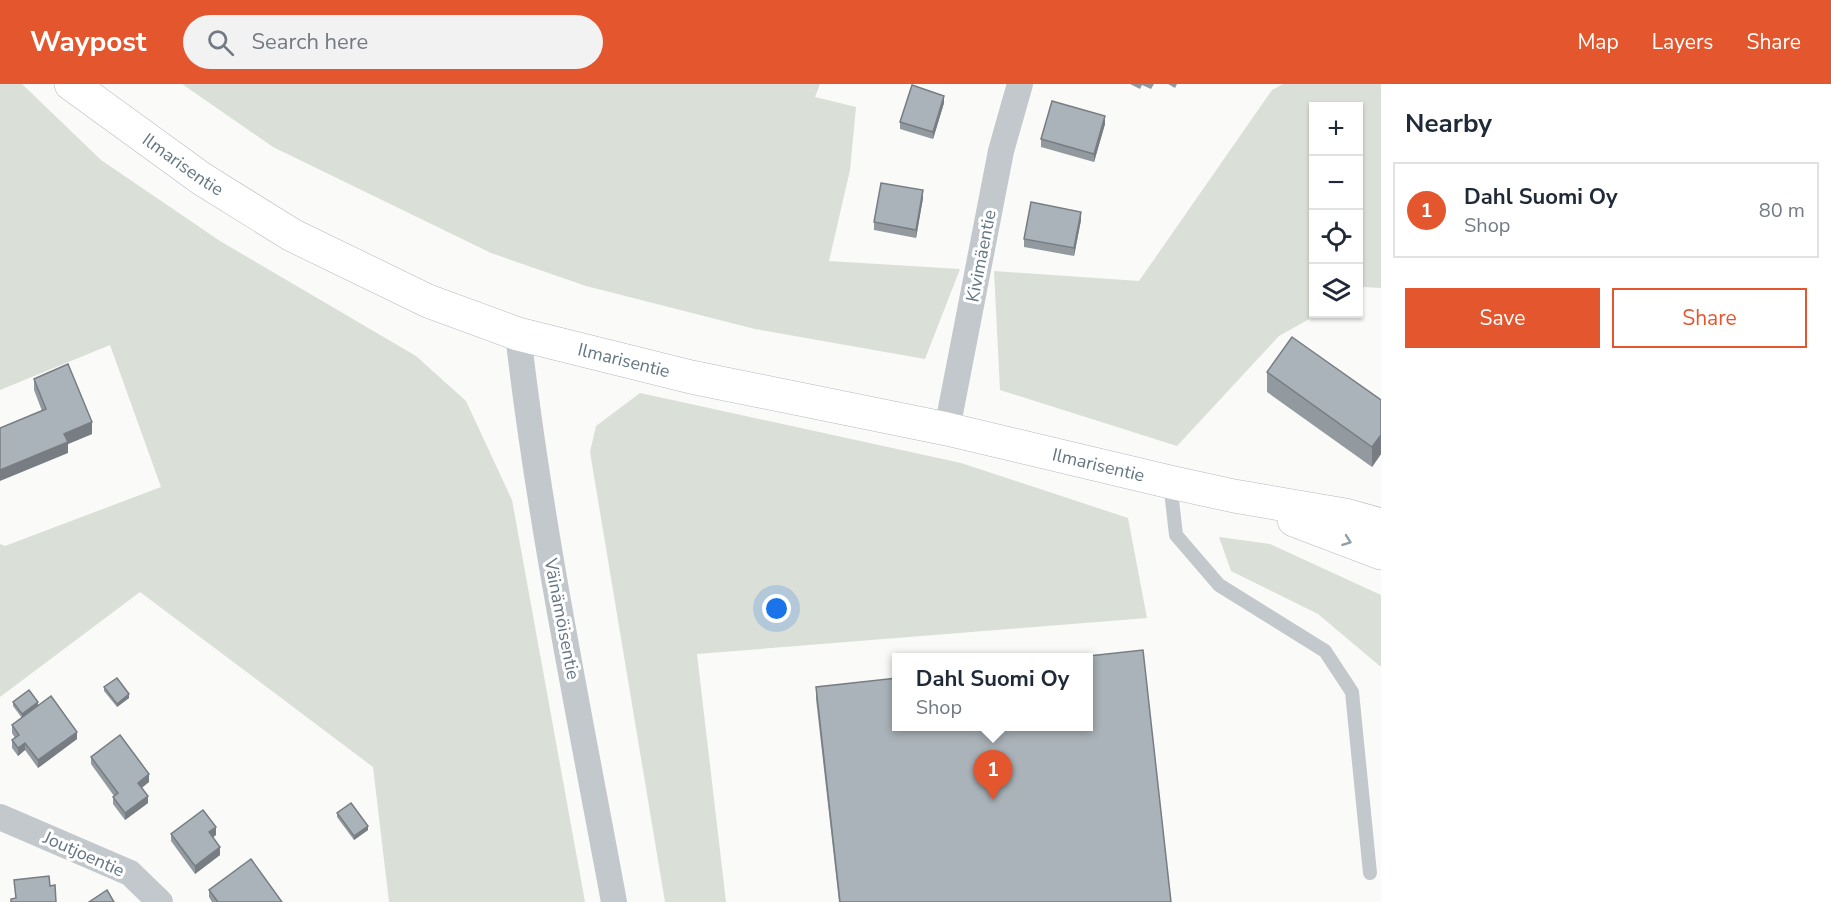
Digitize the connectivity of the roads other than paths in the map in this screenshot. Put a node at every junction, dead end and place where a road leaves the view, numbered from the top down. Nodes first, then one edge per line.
1 (71, 84) edge
2 (1020, 84) edge
3 (518, 334) junction
4 (947, 429) junction
5 (1170, 482) junction
6 (1234, 496) junction
7 (1381, 525) edge
8 (1381, 553) edge
9 (0, 817) edge
10 (1370, 873) dead end
11 (160, 902) edge
12 (614, 902) edge

1 - 3 street, Ilmarisentie
2 - 4 street, Kivimäentie
3 - 4 street, Ilmarisentie
3 - 12 street, Väinämöisentie
4 - 5 street, Ilmarisentie
5 - 6 street, Ilmarisentie
5 - 10 lane
6 - 7 street, Ilmarisentie
6 -> 8 street, Ilmarisentie
9 - 11 street, Joutjoentie

